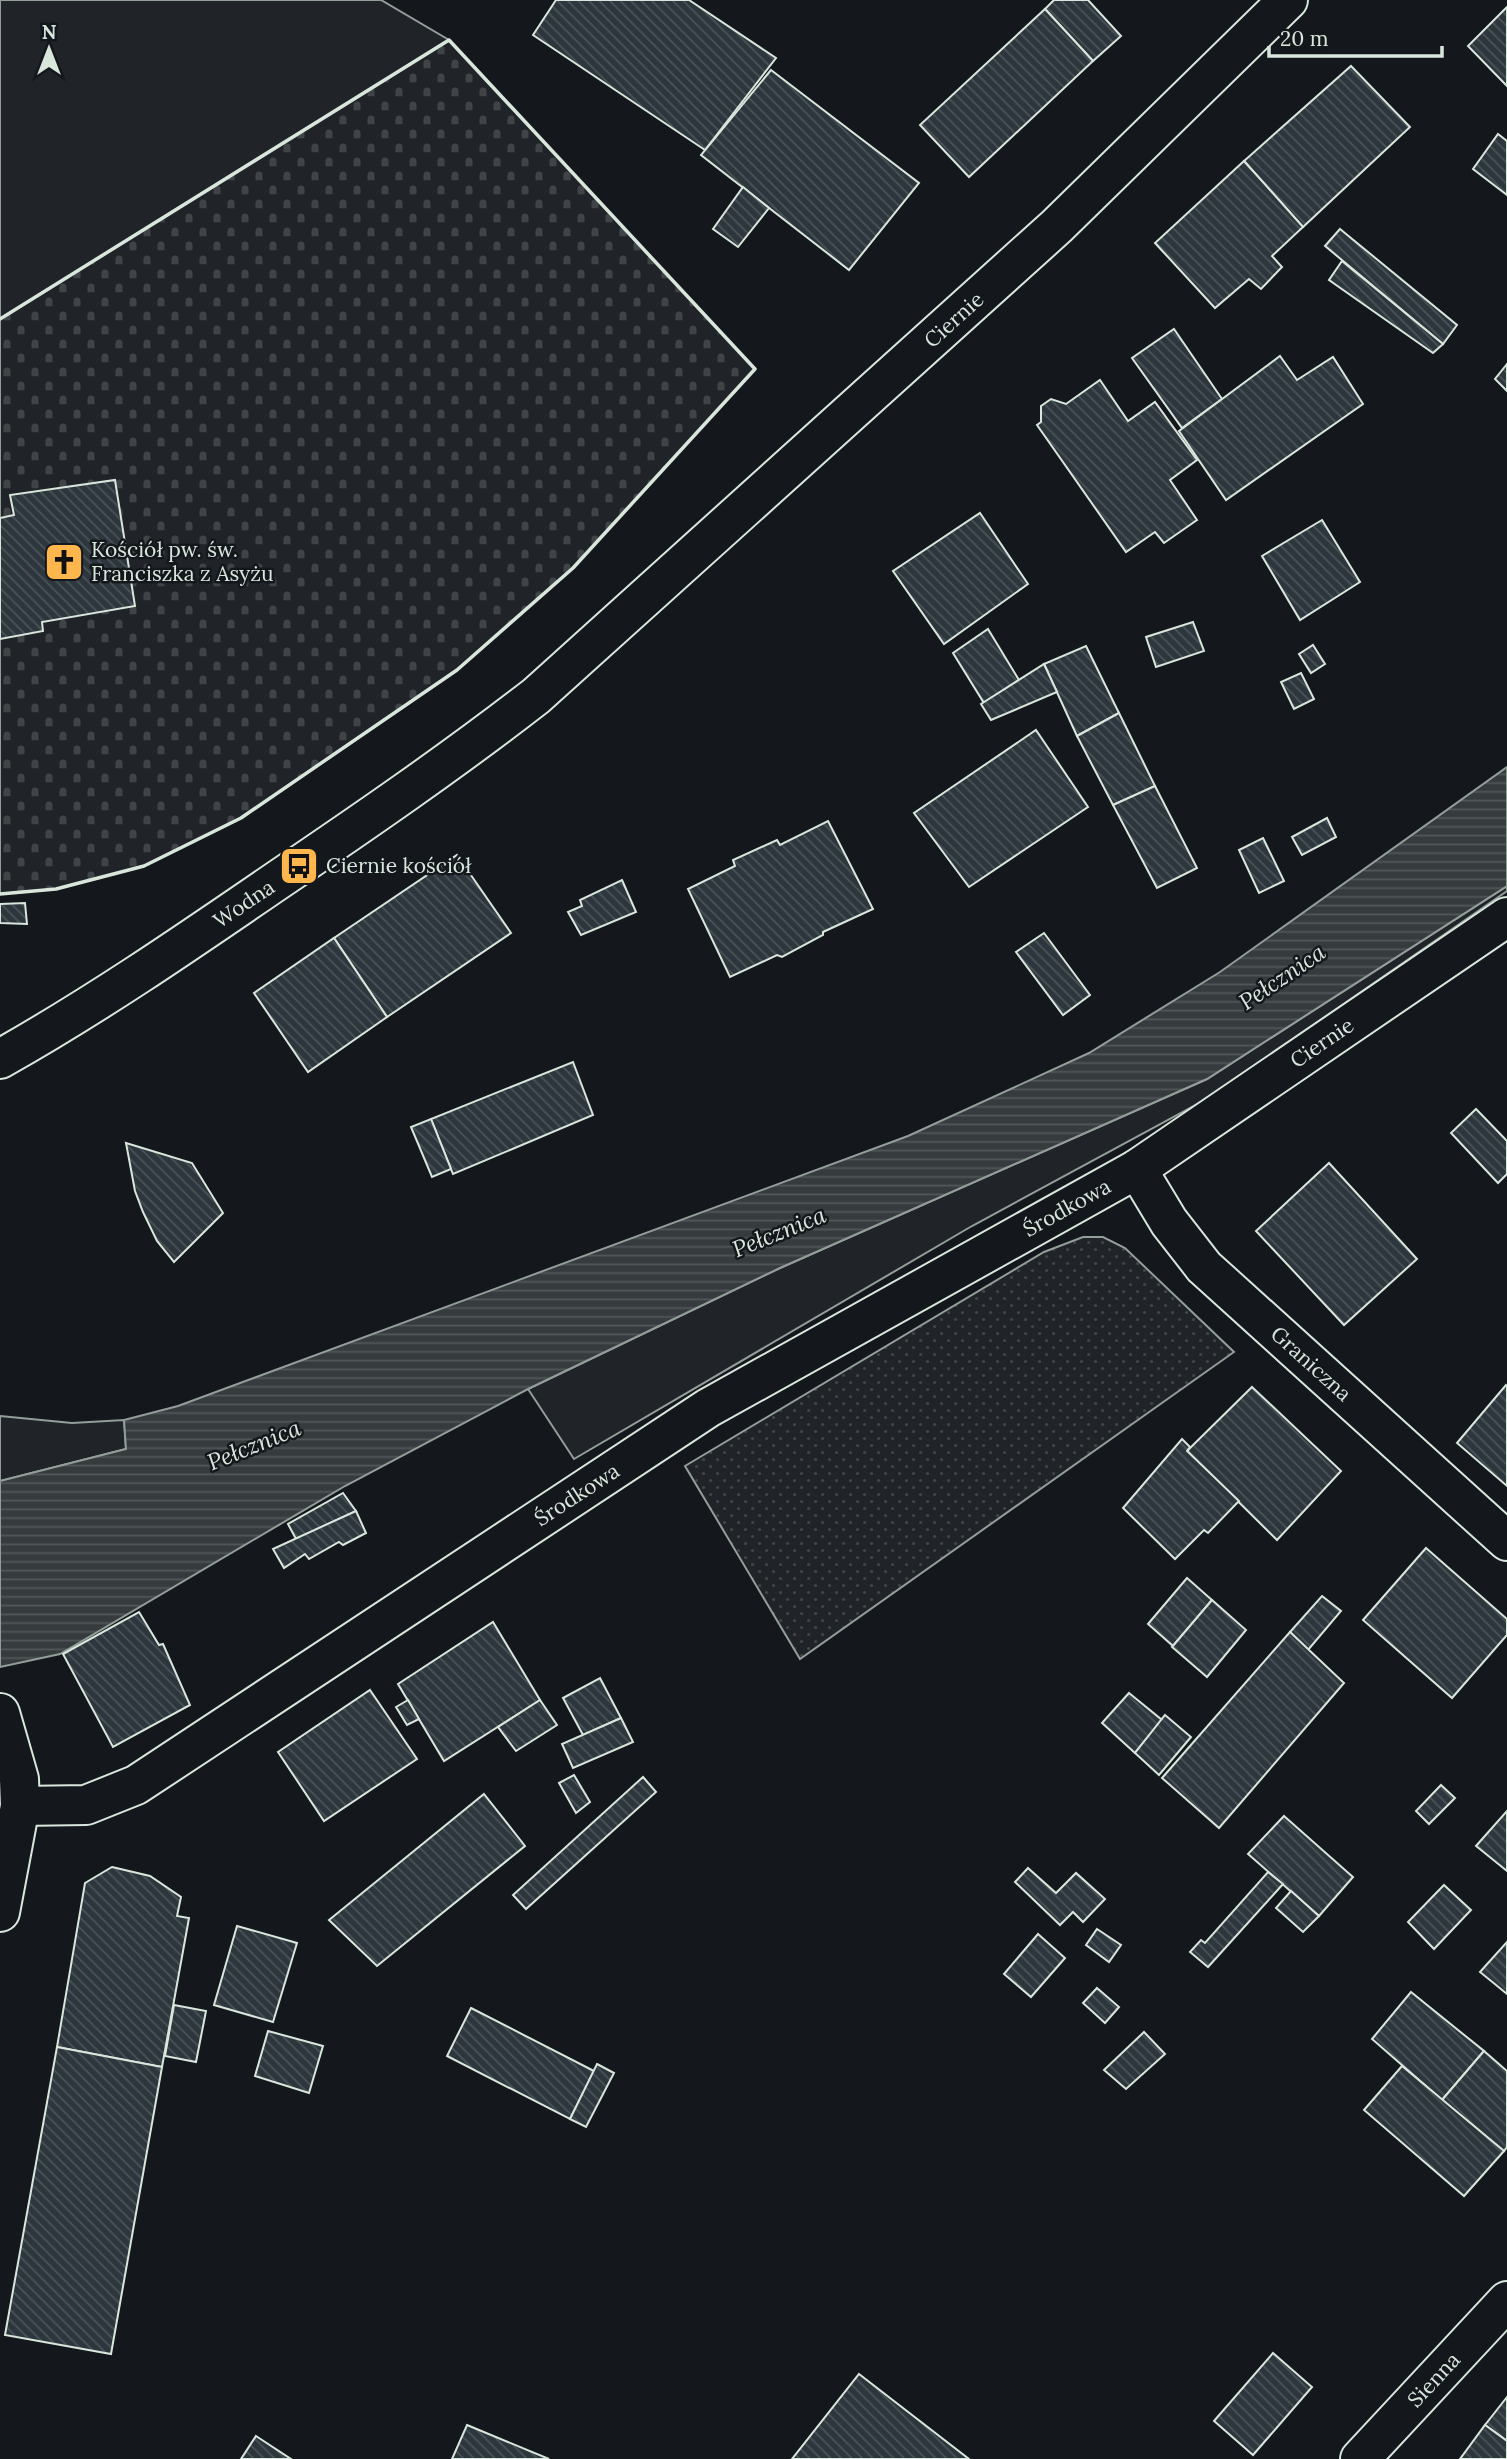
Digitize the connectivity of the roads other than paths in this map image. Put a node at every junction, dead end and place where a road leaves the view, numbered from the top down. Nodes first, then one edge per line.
1 (1288, 0) edge
2 (611, 631) joint
3 (1507, 917) edge
4 (0, 1059) edge
5 (1137, 1169) junction
6 (1507, 1541) edge
7 (0, 1713) edge
8 (20, 1806) junction
9 (0, 1912) edge
10 (1507, 2301) edge
11 (1360, 2459) edge

1 - 2 street, Ciernie
2 - 4 street, Wodna
3 - 5 street, Ciernie
5 - 6 street, Graniczna
5 - 8 street, Środkowa
7 - 8 street
8 - 9 street
10 - 11 street, Sienna

